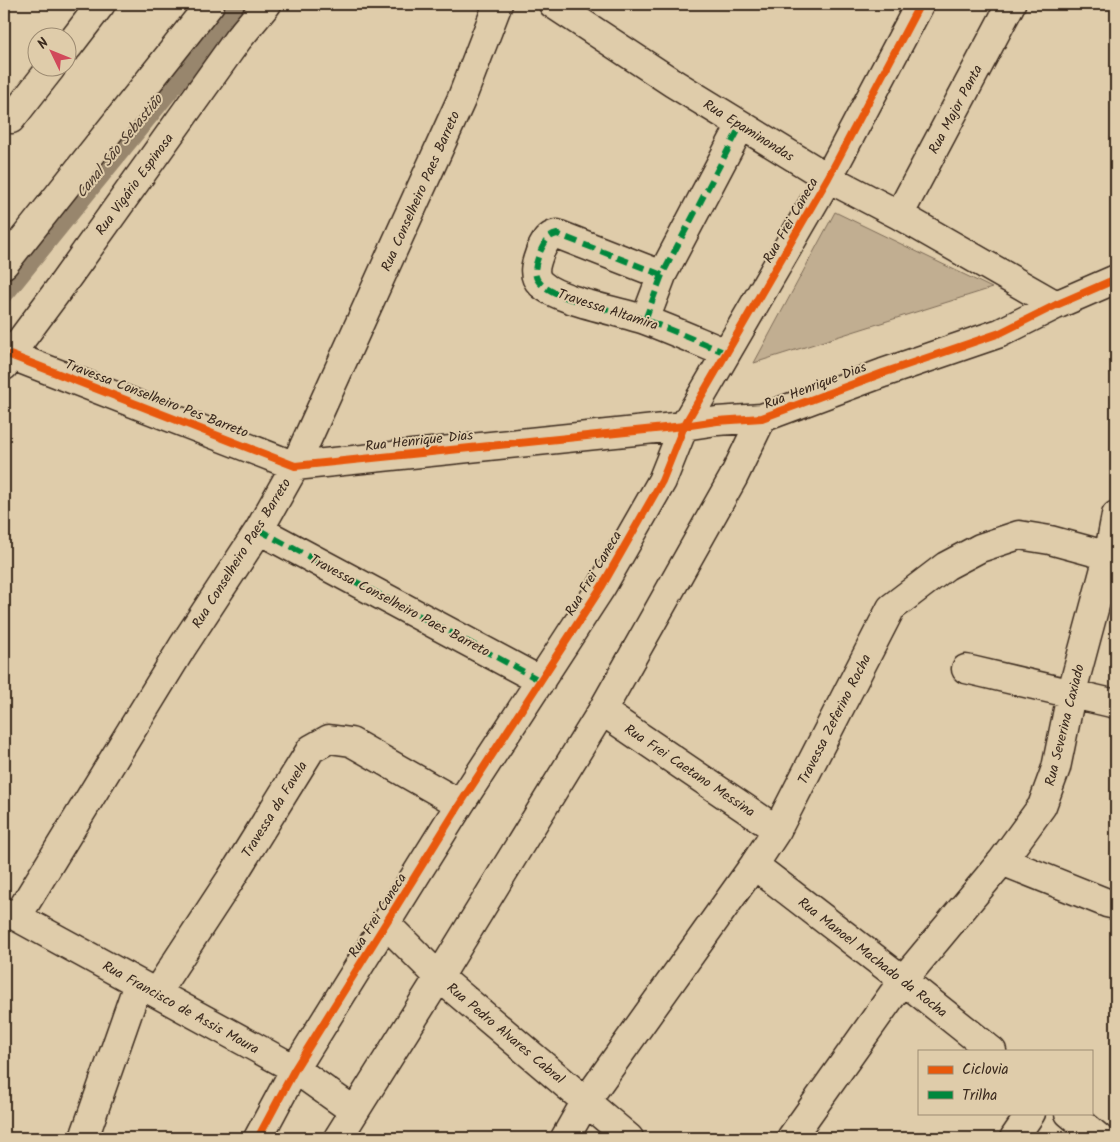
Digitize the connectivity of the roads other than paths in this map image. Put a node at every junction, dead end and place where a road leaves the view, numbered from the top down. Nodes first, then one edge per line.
1 (101, 4) edge
2 (210, 4) edge
3 (267, 4) edge
4 (498, 4) edge
5 (553, 4) edge
6 (920, 4) edge
7 (1011, 4) edge
8 (78, 34) edge
9 (43, 78) edge
10 (11, 119) dead end
11 (741, 125) junction
12 (828, 178) junction
13 (899, 215) junction
14 (4, 264) edge
15 (662, 275) junction
16 (1116, 279) edge
17 (1056, 305) junction
18 (645, 320) junction
19 (726, 354) junction
20 (7, 360) edge
21 (762, 418) junction
22 (684, 426) junction
23 (295, 466) junction
24 (1116, 515) edge
25 (259, 530) junction
26 (1112, 557) edge
27 (966, 669) dead end
28 (541, 681) junction
29 (1071, 695) junction
30 (1116, 704) edge
31 (602, 711) junction
32 (460, 804) junction
33 (777, 830) junction
34 (1002, 861) junction
35 (754, 865) junction
36 (1116, 905) edge
37 (11, 915) edge
38 (386, 924) junction
39 (439, 977) junction
40 (903, 980) junction
41 (147, 989) junction
42 (991, 1050) edge
43 (295, 1069) junction
44 (586, 1101) junction
45 (354, 1112) junction
46 (1031, 1114) edge
47 (1070, 1114) edge
48 (84, 1138) edge
49 (258, 1138) edge
50 (338, 1138) edge
51 (565, 1138) edge
52 (629, 1138) edge
53 (791, 1138) edge
54 (1014, 1138) edge
55 (1099, 1138) edge

1 - 8 street
2 - 14 street
3 - 20 street, Rua Vigário Espinosa
4 - 23 street, Rua Conselheiro Paes Barreto
5 - 11 street, Rua Epaminondas
6 - 12 street, Rua Frei Caneca
7 - 13 street, Rua Major Panta
9 - 10 street
11 - 12 street, Rua Epaminondas
11 - 15 street
12 - 13 street, Rua Epaminondas
12 - 19 street, Rua Frei Caneca
13 - 17 street, Rua Epaminondas
15 - 18 street
15 - 18 street, Travessa Altamira
16 - 17 street, Rua Henrique Dias
17 - 21 street, Rua Henrique Dias
18 - 19 street, Travessa Altamira
19 - 22 street, Rua Frei Caneca
20 - 23 street, Travessa Conselheiro Pes Barreto
21 - 22 street, Rua Henrique Dias
21 - 31 street
22 - 23 street, Rua Henrique Dias
22 - 28 street, Rua Frei Caneca
23 - 25 street, Rua Conselheiro Paes Barreto
24 - 26 street, Rua Severina Caxiado
25 - 28 street, Travessa Conselheiro Paes Barreto
25 - 37 street, Rua Conselheiro Paes Barreto
26 - 29 street, Rua Severina Caxiado
26 - 33 street, Travessa Zeferino Rocha
27 - 29 street
28 - 32 street, Rua Frei Caneca
29 - 30 street
29 - 34 street, Rua Severina Caxiado
31 - 33 street, Rua Frei Caetano Messina
31 - 39 street
32 - 38 street, Rua Frei Caneca
32 - 41 street, Travessa da Favela
33 - 35 street, Travessa Zeferino Rocha
34 - 36 street
34 - 40 street, Rua Severina Caxiado
35 - 40 street, Rua Manoel Machado da Rocha
35 - 44 street, Travessa Zeferino Rocha
37 - 41 street, Rua Francisco de Assis Moura
38 - 39 street, Rua Pedro Alvares Cabral
38 - 43 street, Rua Frei Caneca
39 - 44 street, Rua Pedro Alvares Cabral
39 - 45 street
40 - 42 street, Rua Manoel Machado da Rocha
40 - 53 street, Rua Severina Caxiado
41 - 43 street, Rua Francisco de Assis Moura
41 - 48 street, Travessa da Favela
43 - 45 street, Rua Francisco de Assis Moura
43 - 49 street, Rua Frei Caneca
44 - 51 street, Travessa Zeferino Rocha
44 - 52 street, Rua Pedro Alvares Cabral
45 - 50 street
46 - 54 street
47 - 55 street

